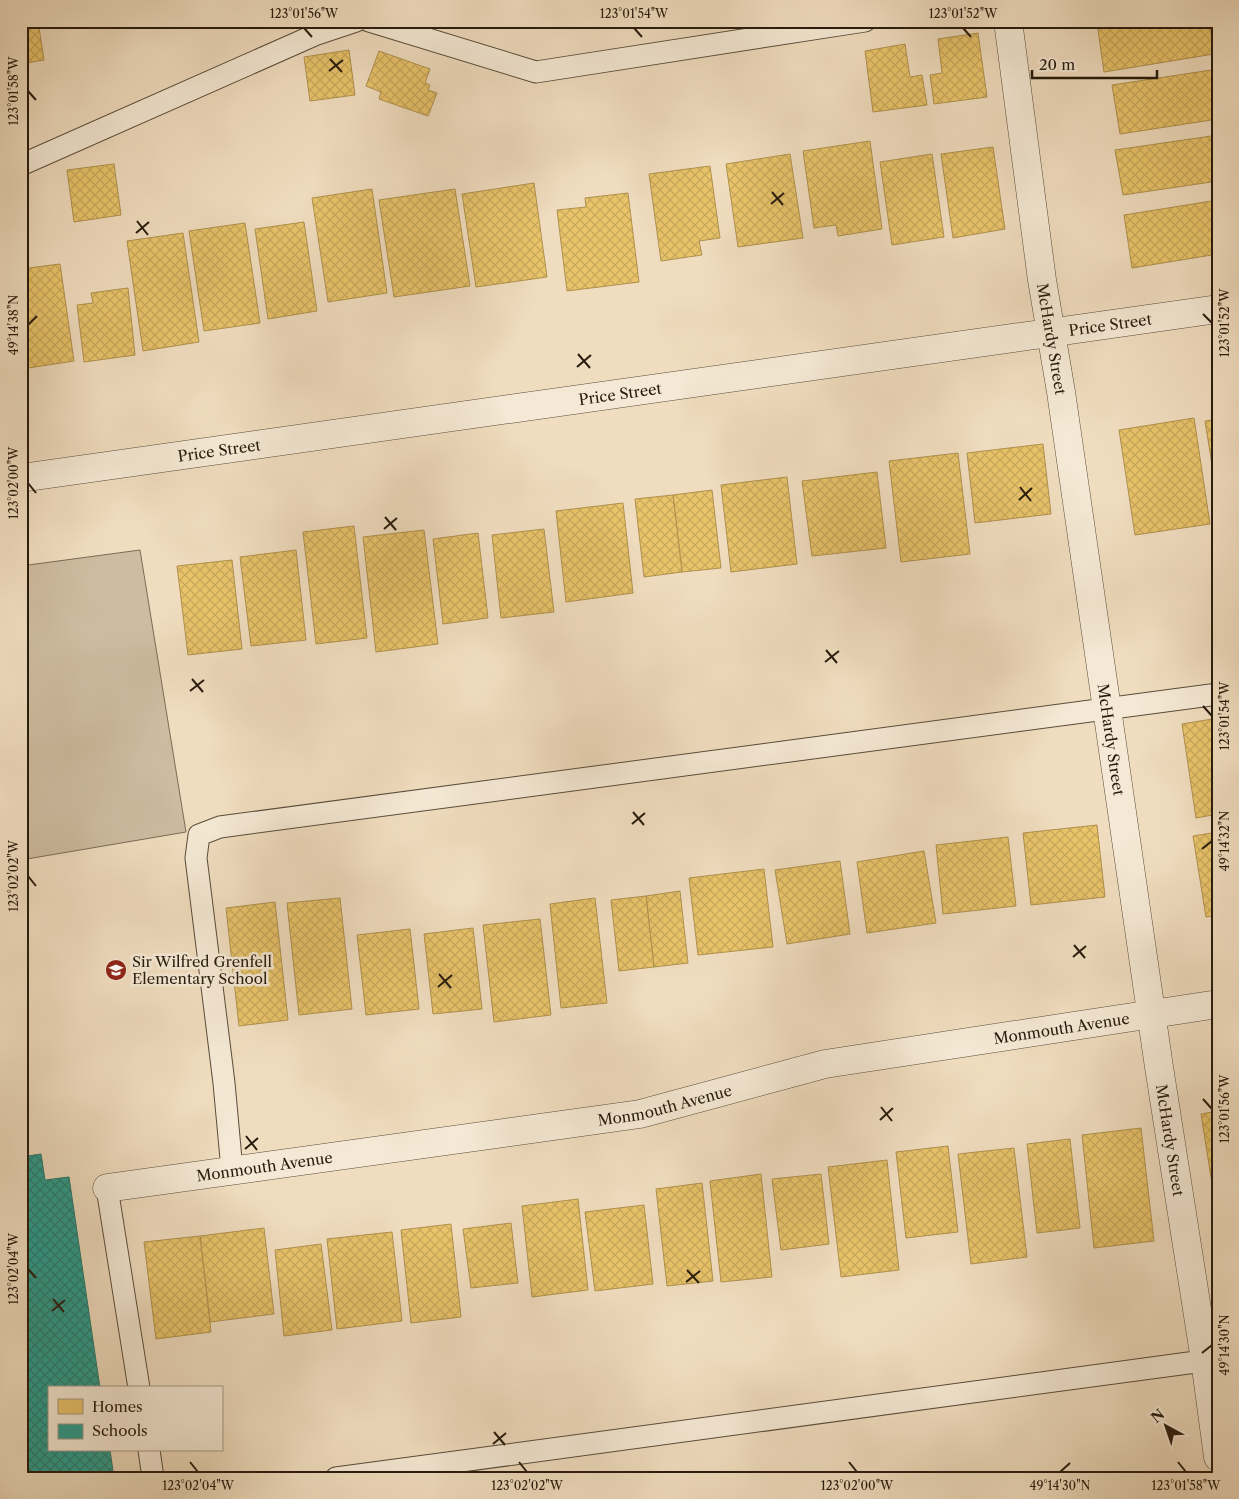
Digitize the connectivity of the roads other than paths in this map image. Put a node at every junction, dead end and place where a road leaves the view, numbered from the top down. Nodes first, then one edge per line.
1 (356, 21) edge
2 (369, 21) edge
3 (865, 21) edge
4 (1008, 21) edge
5 (21, 165) edge
6 (1218, 309) edge
7 (1051, 331) junction
8 (21, 478) edge
9 (1218, 694) edge
10 (1107, 709) junction
11 (1218, 1004) edge
12 (1152, 1013) junction
13 (232, 1170) junction
14 (107, 1188) joint
15 (1211, 1360) edge
16 (138, 1386) edge
17 (149, 1452) edge
18 (1218, 1458) edge
19 (153, 1478) edge
20 (336, 1478) edge

1 - 5 lane
2 - 3 lane
4 - 7 street, McHardy Street
6 - 7 street, Price Street
7 - 8 street, Price Street
7 - 10 street, McHardy Street
9 - 10 lane
10 - 12 street, McHardy Street
10 - 13 lane
11 - 12 street, Monmouth Avenue
12 - 13 street, Monmouth Avenue
12 - 15 street, McHardy Street
13 - 14 street, Monmouth Avenue
14 - 16 lane
15 - 18 street, McHardy Street
15 - 20 lane
17 - 19 lane

